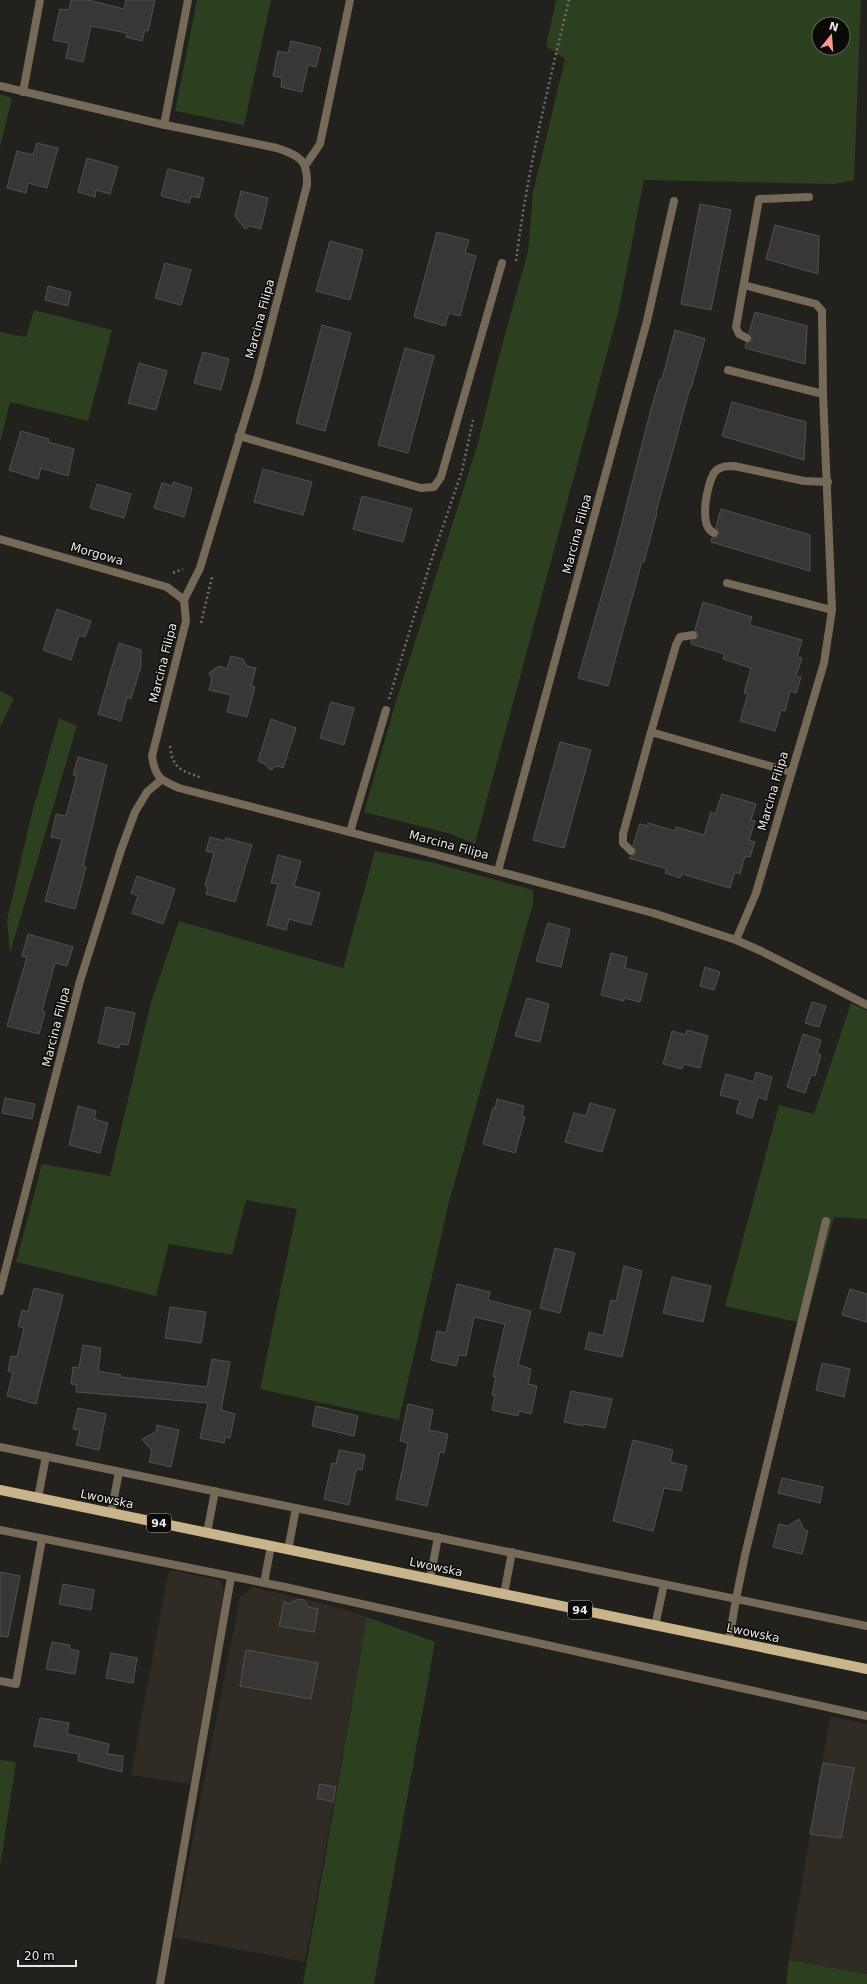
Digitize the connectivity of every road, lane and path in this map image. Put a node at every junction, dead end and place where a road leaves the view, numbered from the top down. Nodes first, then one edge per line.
1 (40, 0) edge
2 (188, 0) edge
3 (350, 0) edge
4 (569, 0) edge
5 (0, 86) edge
6 (23, 92) junction
7 (164, 125) junction
8 (305, 166) junction
9 (809, 197) dead end
10 (674, 202) dead end
11 (502, 263) dead end
12 (516, 263) dead end
13 (744, 285) junction
14 (748, 338) dead end
15 (728, 370) dead end
16 (823, 394) junction
17 (474, 416) dead end
18 (239, 436) junction
19 (828, 482) junction
20 (714, 533) dead end
21 (0, 539) edge
22 (727, 583) dead end
23 (184, 600) junction
24 (832, 610) junction
25 (693, 635) dead end
26 (386, 710) joint
27 (652, 732) junction
28 (791, 772) junction
29 (161, 780) junction
30 (350, 832) junction
31 (631, 851) dead end
32 (498, 871) junction
33 (736, 940) junction
34 (867, 1005) edge
35 (826, 1221) dead end
36 (0, 1291) edge
37 (0, 1447) edge
38 (46, 1456) junction
39 (119, 1472) junction
40 (0, 1490) edge
41 (215, 1491) junction
42 (38, 1498) junction
43 (296, 1508) junction
44 (111, 1513) junction
45 (0, 1530) edge
46 (207, 1533) junction
47 (438, 1537) junction
48 (42, 1539) junction
49 (272, 1546) junction
50 (288, 1550) junction
51 (512, 1552) junction
52 (231, 1577) junction
53 (430, 1579) junction
54 (264, 1583) junction
55 (664, 1584) junction
56 (504, 1594) junction
57 (736, 1599) junction
58 (655, 1626) junction
59 (867, 1626) edge
60 (728, 1641) junction
61 (867, 1669) edge
62 (0, 1681) edge
63 (867, 1716) edge
64 (160, 1984) edge

1 - 6 street
2 - 7 street
3 - 8 street
4 - 12 path
5 - 6 street
6 - 7 street
7 - 8 street
8 - 18 street, Marcina Filipa
9 - 13 street
10 - 32 street, Marcina Filipa
11 - 18 street
13 - 14 street
13 - 16 street, Marcina Filipa
15 - 16 street
16 - 19 street, Marcina Filipa
17 - 26 path
18 - 23 street, Marcina Filipa
19 - 20 street
19 - 24 street, Marcina Filipa
21 - 23 street, Morgowa
22 - 24 street
23 - 29 street, Marcina Filipa
24 - 28 street, Marcina Filipa
25 - 27 street
26 - 30 street
27 - 28 street
27 - 31 street
28 - 33 street, Marcina Filipa
29 - 30 street, Marcina Filipa
29 - 36 street, Marcina Filipa
30 - 32 street, Marcina Filipa
32 - 33 street, Marcina Filipa
33 - 34 street, Marcina Filipa
35 - 57 street
37 - 38 street
38 - 39 street
38 - 42 street
39 - 41 street
39 - 44 street
40 - 42 main road, Lwowska / 94
41 - 43 street
41 - 46 street
42 - 44 main road, Lwowska / 94
43 - 47 street
43 - 50 street
44 - 46 main road, Lwowska / 94
45 - 48 street
46 - 49 main road, Lwowska / 94
47 - 51 street
47 - 53 street
48 - 52 street
48 - 62 street
49 - 50 main road, Lwowska / 94
49 - 54 street
50 - 53 main road, Lwowska / 94
51 - 55 street
51 - 56 street
52 - 54 street
52 - 64 street
53 - 56 main road, Lwowska / 94
54 - 63 street
55 - 57 street
55 - 58 street
56 - 58 main road, Lwowska / 94
57 - 59 street
57 - 60 street
58 - 60 main road, Lwowska / 94
60 - 61 main road, Lwowska / 94

